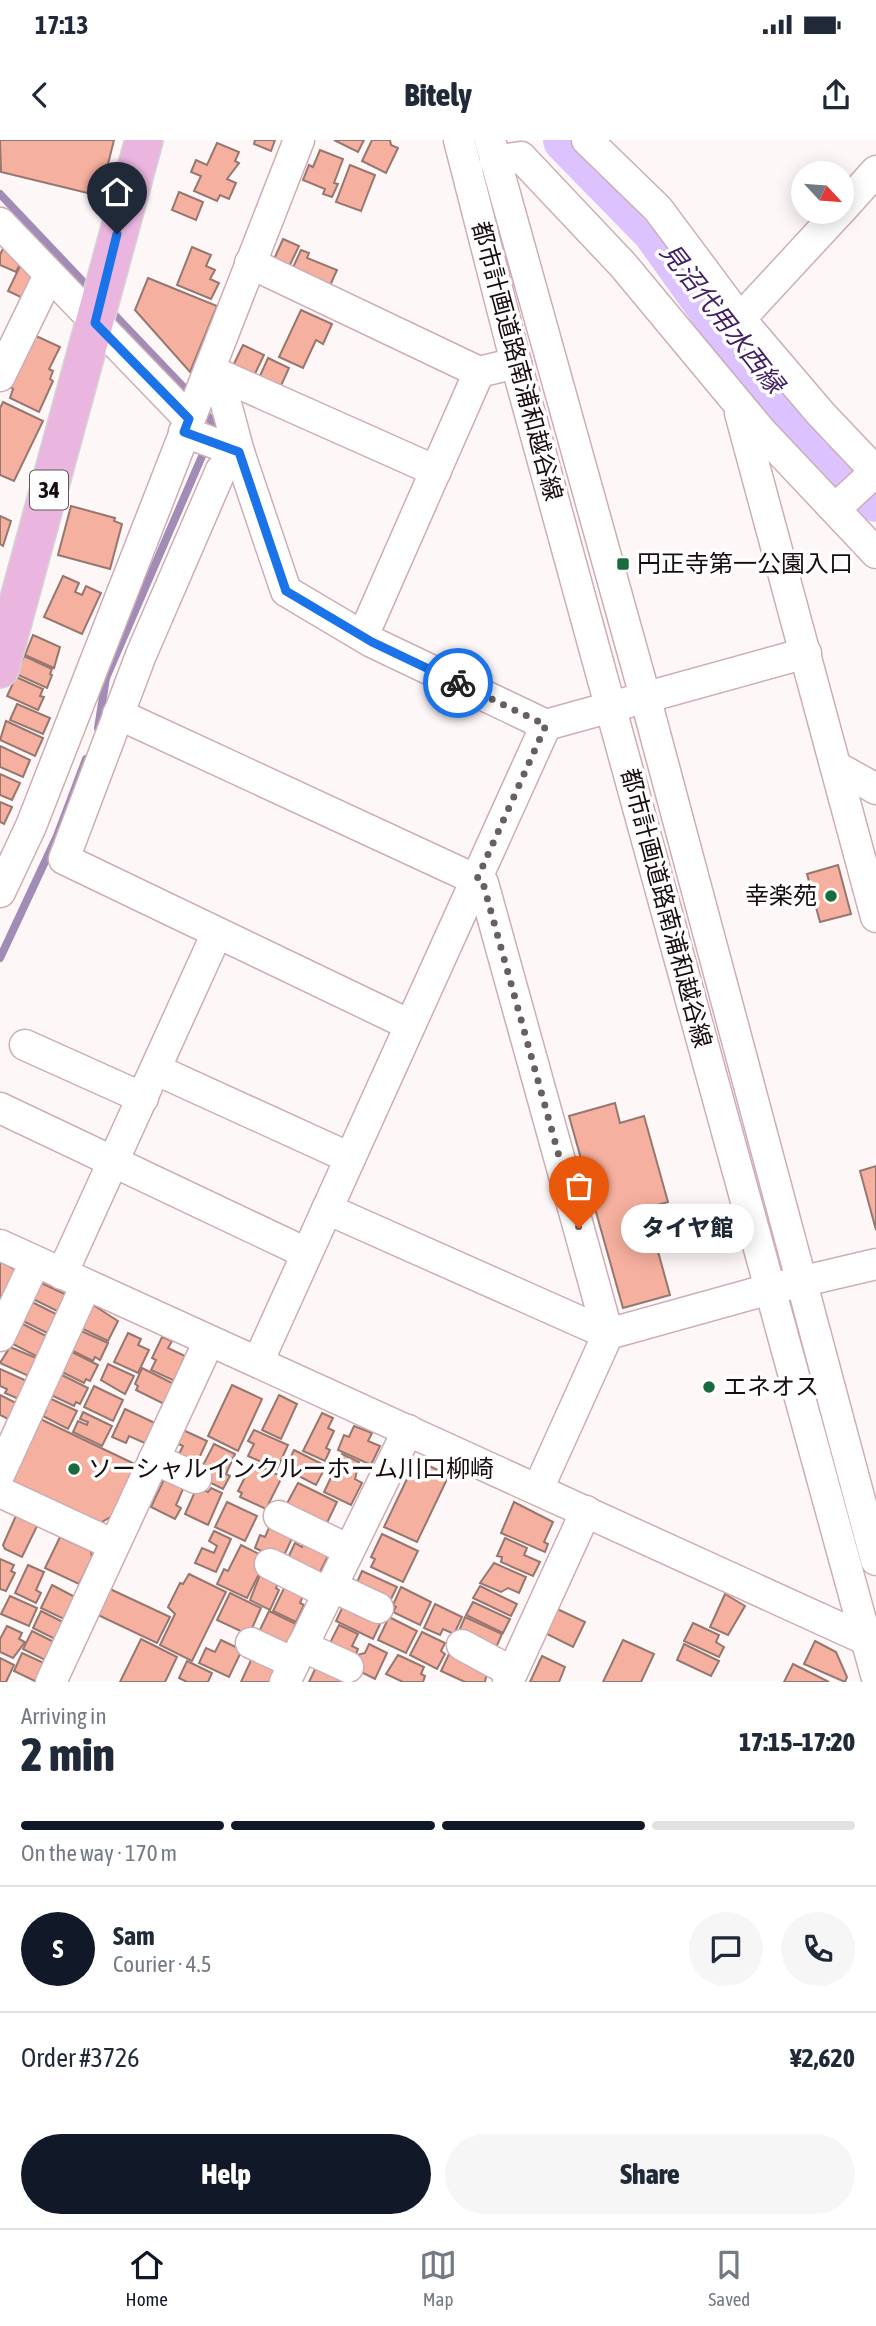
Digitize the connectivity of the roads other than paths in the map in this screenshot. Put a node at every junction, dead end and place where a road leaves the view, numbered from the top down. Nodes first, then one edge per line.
1 (144, 140) edge
2 (299, 140) edge
3 (459, 140) edge
4 (587, 140) edge
5 (492, 151) edge
6 (876, 171) edge
7 (854, 196) edge
8 (0, 223) edge
9 (828, 224) edge
10 (250, 263) junction
11 (49, 275) junction
12 (99, 305) junction
13 (740, 319) junction
14 (516, 363) junction
15 (214, 372) junction
16 (479, 372) junction
17 (0, 376) edge
18 (737, 403) junction
19 (187, 425) junction
20 (239, 452) junction
21 (436, 471) junction
22 (876, 471) edge
23 (835, 509) junction
24 (876, 553) edge
25 (363, 636) junction
26 (806, 653) junction
27 (0, 669) edge
28 (646, 700) junction
29 (611, 708) junction
30 (118, 714) junction
31 (546, 725) junction
32 (837, 767) junction
33 (876, 789) edge
34 (477, 879) junction
35 (0, 892) edge
36 (876, 917) edge
37 (217, 933) junction
38 (410, 1025) junction
39 (25, 1045) dead end
40 (157, 1070) junction
41 (143, 1098) junction
42 (0, 1108) edge
43 (350, 1158) junction
44 (115, 1160) junction
45 (327, 1209) junction
46 (0, 1245) edge
47 (306, 1254) junction
48 (35, 1262) junction
49 (876, 1264) edge
50 (74, 1280) junction
51 (801, 1281) junction
52 (770, 1289) junction
53 (608, 1334) junction
54 (0, 1336) edge
55 (209, 1340) junction
56 (258, 1362) junction
57 (408, 1430) junction
58 (154, 1459) junction
59 (0, 1473) edge
60 (196, 1478) dead end
61 (538, 1489) junction
62 (0, 1492) edge
63 (586, 1511) junction
64 (279, 1516) dead end
65 (114, 1545) junction
66 (349, 1550) junction
67 (876, 1560) edge
68 (270, 1564) dead end
69 (329, 1590) junction
70 (378, 1608) dead end
71 (867, 1640) junction
72 (251, 1643) dead end
73 (462, 1645) dead end
74 (294, 1663) edge
75 (348, 1667) dead end
76 (876, 1675) edge
77 (510, 1677) edge
78 (51, 1682) edge

1 - 12 main road, 34
2 - 10 street
3 - 14 street, 都市計画道路南浦和越谷線
4 - 13 street
5 - 18 street
5 - 28 street, 都市計画道路南浦和越谷線
6 - 7 street
8 - 11 street
9 - 13 street
10 - 15 street
10 - 16 street
11 - 12 street
11 - 17 street
12 - 19 street
12 - 27 main road, 34
13 - 22 street
14 - 16 street
14 - 29 street, 都市計画道路南浦和越谷線
15 - 19 street
15 - 20 street
15 - 21 street
16 - 21 street
18 - 23 street
18 - 26 street
19 - 20 street
19 - 35 street
20 - 25 street
20 - 30 street
21 - 25 street
22 - 23 street
23 - 24 street
25 - 31 street
26 - 28 street
26 - 32 street
28 - 29 street
28 - 51 street, 都市計画道路南浦和越谷線
29 - 31 street
29 - 52 street, 都市計画道路南浦和越谷線
30 - 34 street
30 - 37 street
31 - 34 street
32 - 33 street
32 - 36 street
34 - 38 street
34 - 53 street
37 - 38 street
37 - 40 street
38 - 43 street
39 - 41 street
40 - 41 street
40 - 43 street
41 - 44 street
42 - 44 street
43 - 45 street
44 - 47 street
44 - 50 street
45 - 47 street
45 - 53 street
46 - 48 street
47 - 56 street
48 - 50 street
48 - 54 street
49 - 51 street
50 - 55 street
50 - 59 street
51 - 52 street
51 - 67 street, 都市計画道路南浦和越谷線
52 - 53 street
52 - 71 street, 都市計画道路南浦和越谷線
53 - 61 street
55 - 56 street
55 - 58 street
56 - 57 street
57 - 61 street
57 - 66 street
58 - 60 street
58 - 65 street
61 - 63 street
62 - 65 street
63 - 71 street
63 - 77 street
64 - 66 street
65 - 78 street
66 - 69 street
68 - 69 street
69 - 70 street
69 - 74 street
71 - 76 street, 都市計画道路南浦和越谷線
72 - 74 street
73 - 77 street
74 - 75 street

